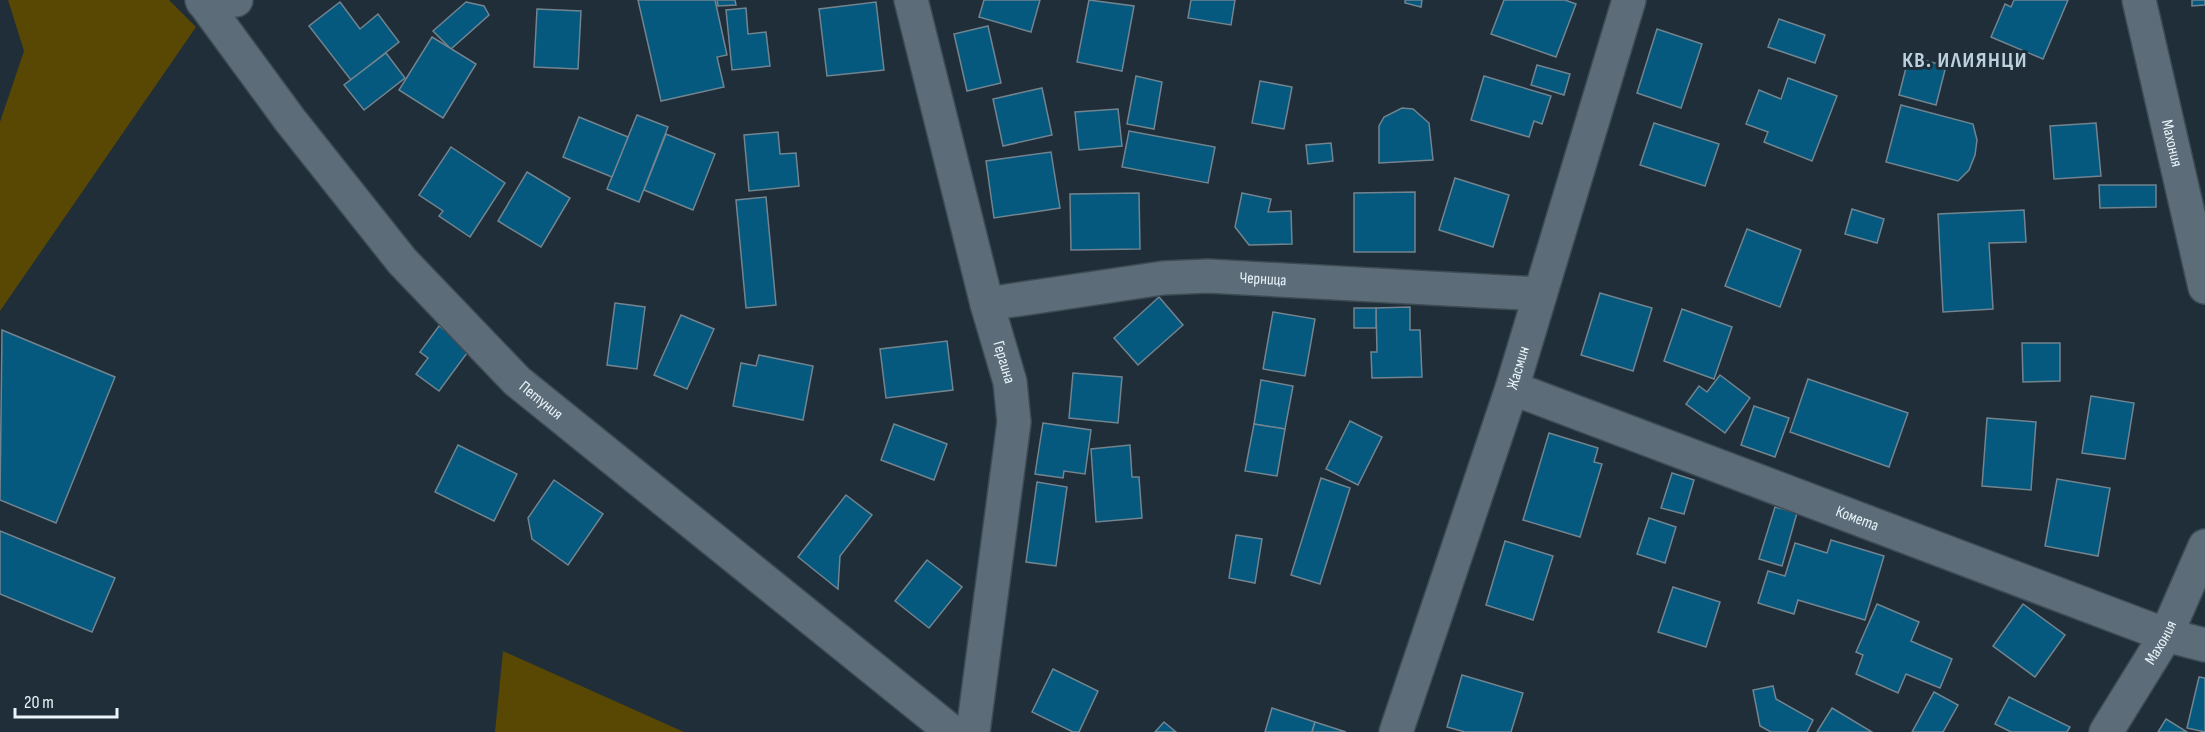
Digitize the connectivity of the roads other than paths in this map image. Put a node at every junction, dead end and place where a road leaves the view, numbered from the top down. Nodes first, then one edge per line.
1 (237, 0) edge
2 (911, 0) edge
3 (1629, 0) edge
4 (2139, 0) edge
5 (202, 1) edge
6 (2205, 286) edge
7 (1540, 294) junction
8 (987, 304) junction
9 (1512, 388) junction
10 (2205, 546) edge
11 (2166, 635) junction
12 (2205, 645) edge
13 (952, 732) edge
14 (973, 732) edge
15 (1396, 732) edge
16 (2106, 732) edge

1 - 5 street
2 - 8 street, Гергина
3 - 7 street, Жасмин
4 - 6 street, Махония
5 - 13 street, Петуния
7 - 8 street, Черница
7 - 9 street, Жасмин
8 - 14 street, Гергина
9 - 11 street, Комета
9 - 15 street, Жасмин
10 - 11 street, Махония
11 - 12 street, Комета
11 - 16 street, Махония

